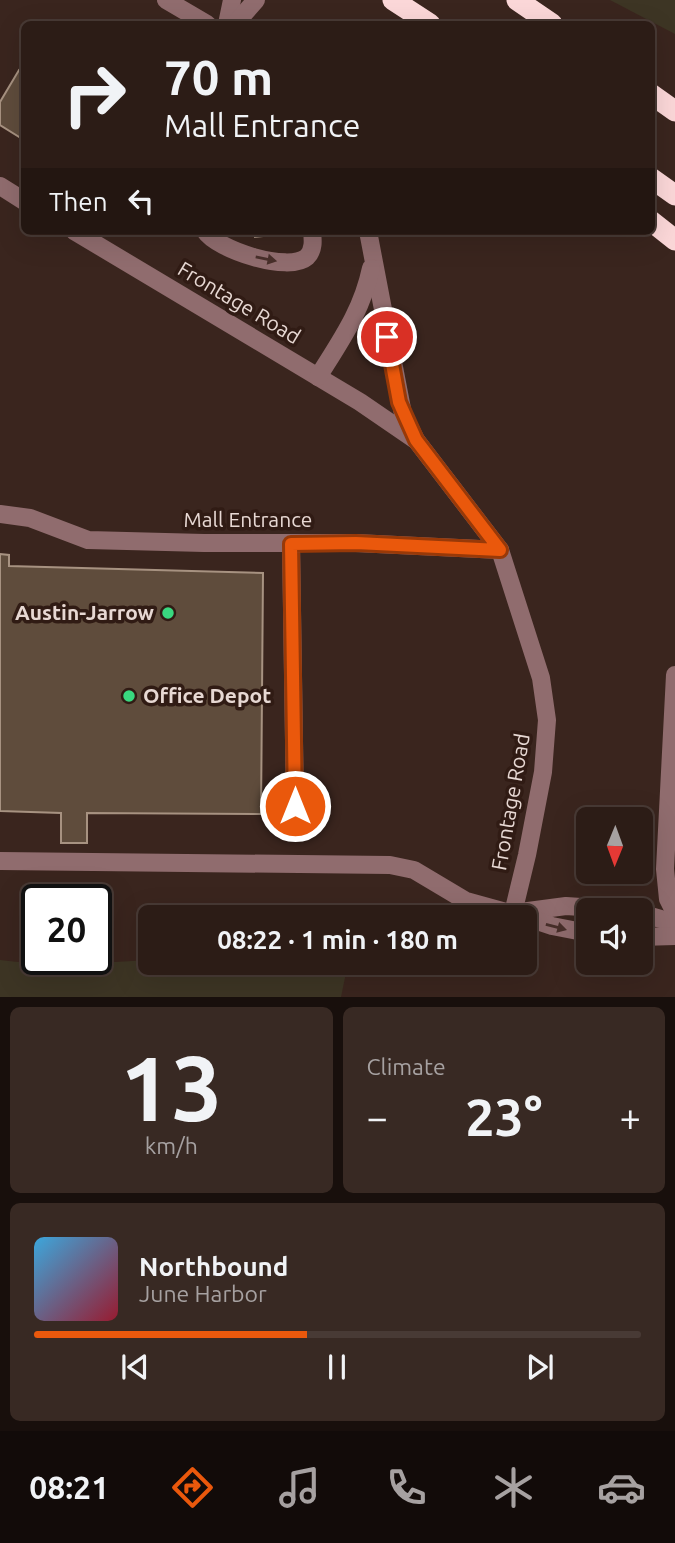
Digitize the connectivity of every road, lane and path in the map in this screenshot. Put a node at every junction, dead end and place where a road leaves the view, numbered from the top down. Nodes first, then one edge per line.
1 (166, 0) edge
2 (232, 0) edge
3 (256, 0) edge
4 (393, 0) edge
5 (517, 0) edge
6 (202, 21) edge
7 (228, 21) edge
8 (238, 21) edge
9 (423, 21) edge
10 (548, 21) edge
11 (655, 94) edge
12 (655, 96) edge
13 (675, 101) edge
14 (675, 111) edge
15 (655, 181) edge
16 (0, 186) edge
17 (675, 195) edge
18 (21, 199) edge
19 (655, 224) edge
20 (81, 235) edge
21 (207, 235) edge
22 (313, 235) edge
23 (369, 235) edge
24 (675, 240) edge
25 (373, 261) junction
26 (318, 377) junction
27 (416, 440) junction
28 (0, 513) edge
29 (291, 544) junction
30 (500, 550) junction
31 (675, 675) edge
32 (295, 806) dead end
33 (0, 861) edge
34 (481, 905) edge
35 (523, 905) edge
36 (576, 907) edge
37 (537, 912) edge
38 (675, 914) edge
39 (653, 917) edge
40 (537, 921) edge
41 (675, 923) edge
42 (576, 931) edge
43 (675, 936) edge
44 (653, 937) edge

1 - 6 street
2 - 7 street
3 - 8 street
4 - 9 highway
5 - 10 highway
11 - 13 highway
12 - 14 highway
15 - 17 highway
16 - 18 street
19 - 24 highway
20 - 26 street, Frontage Road
21 -> 22 street
23 - 25 street, Frontage Road
25 - 26 street
25 - 27 street, Frontage Road
26 - 27 street, Frontage Road
27 - 30 street, Frontage Road
28 - 29 street, Mall Entrance
29 - 30 street, Mall Entrance
29 - 32 street
30 - 35 street, Frontage Road
31 - 38 street
33 - 34 street
36 - 37 street
39 - 41 street
40 -> 42 street
43 - 44 street

